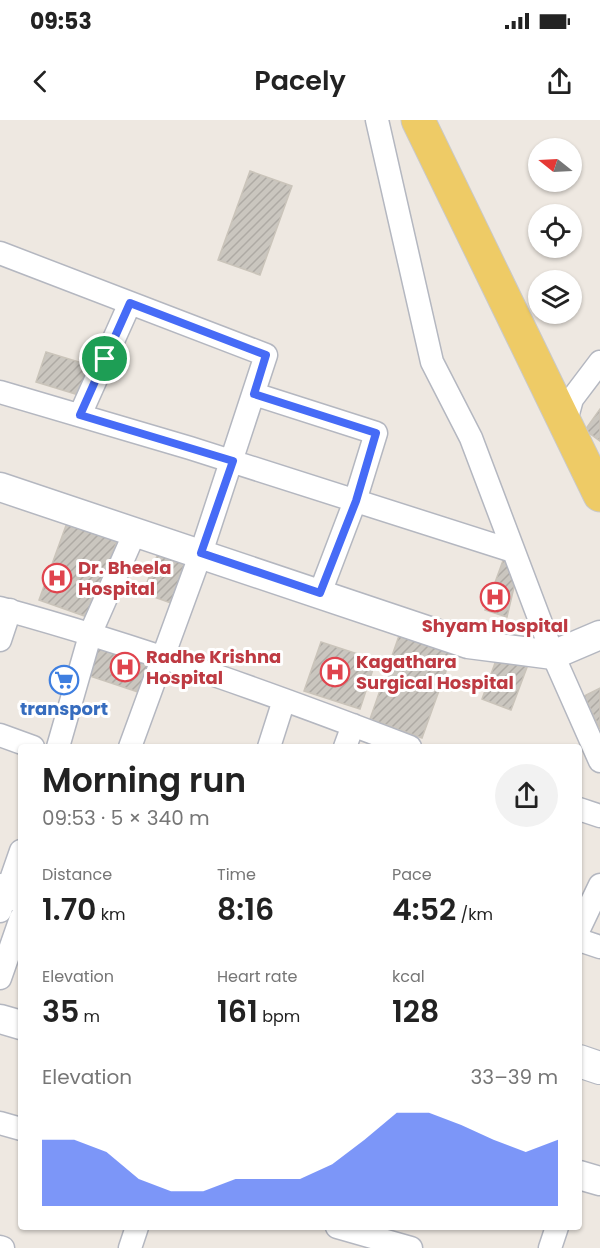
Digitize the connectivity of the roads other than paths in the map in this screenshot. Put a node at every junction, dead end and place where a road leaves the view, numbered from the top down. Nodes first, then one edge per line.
1 (377, 120) edge
2 (418, 120) edge
3 (0, 253) edge
4 (130, 303) junction
5 (600, 362) edge
6 (0, 392) edge
7 (254, 394) junction
8 (80, 415) junction
9 (566, 421) junction
10 (233, 461) junction
11 (0, 487) edge
12 (600, 495) edge
13 (354, 500) junction
14 (135, 532) junction
15 (513, 550) junction
16 (201, 553) junction
17 (320, 593) junction
18 (5, 609) edge
19 (91, 633) junction
20 (600, 635) edge
21 (0, 640) edge
22 (553, 655) junction
23 (163, 657) junction
24 (284, 700) junction
25 (353, 725) junction
26 (0, 735) edge
27 (25, 744) edge
28 (59, 744) edge
29 (131, 744) edge
30 (270, 744) edge
31 (346, 744) edge
32 (402, 744) edge
33 (600, 761) edge
34 (582, 810) edge
35 (600, 816) edge
36 (18, 865) edge
37 (600, 885) edge
38 (10, 901) edge
39 (582, 923) edge
40 (582, 941) edge
41 (600, 947) edge
42 (0, 978) edge
43 (0, 1019) edge
44 (18, 1024) edge
45 (582, 1062) edge
46 (600, 1068) edge
47 (0, 1123) edge
48 (18, 1128) edge
49 (582, 1177) edge
50 (600, 1181) edge
51 (136, 1230) edge
52 (556, 1230) edge
53 (341, 1233) edge
54 (130, 1248) edge
55 (411, 1248) edge
56 (550, 1248) edge

1 - 15 street
2 - 9 main road
3 - 4 street
4 - 7 street
4 - 8 street
5 - 9 street
6 - 8 street
7 - 10 street
7 - 13 street
8 - 10 street
9 - 12 main road
10 - 13 street
10 - 16 street
11 - 14 street
13 - 15 street
13 - 17 street
14 - 16 street
14 - 19 street
15 - 22 street
16 - 17 street
16 - 23 street
17 - 22 street
18 - 19 street
18 - 21 street
19 - 23 street
19 - 28 street
20 - 22 street
22 - 33 street
23 - 24 street
23 - 29 street
24 - 25 street
24 - 30 street
25 - 31 street
25 - 32 street
26 - 27 street
34 - 35 street
36 - 38 street
37 - 39 street
38 - 42 street
40 - 41 street
43 - 44 street
45 - 46 main road
47 - 48 street
49 - 50 street
51 - 54 street
52 - 56 street
53 - 55 street

